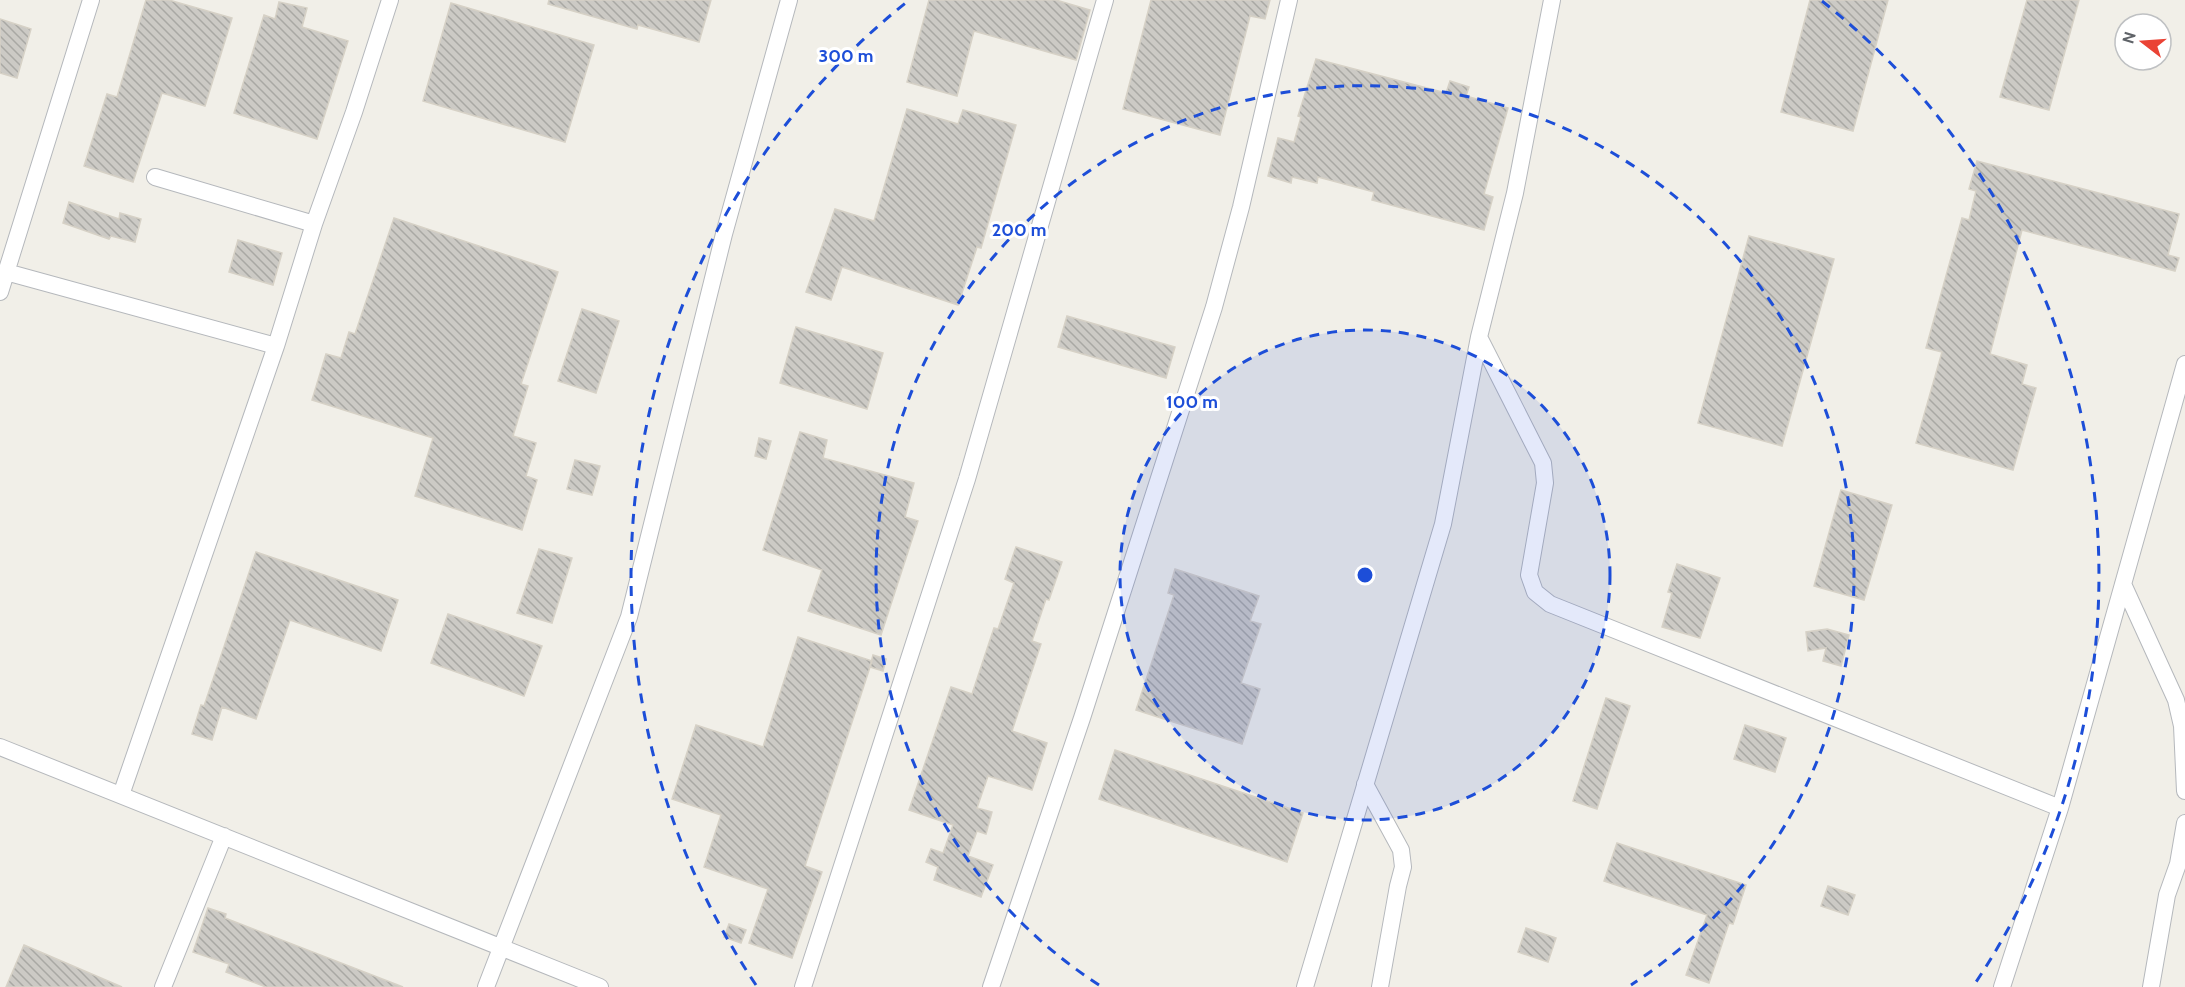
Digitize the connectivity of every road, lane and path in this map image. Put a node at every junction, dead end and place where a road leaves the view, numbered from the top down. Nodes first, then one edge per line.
1 (91, 0) edge
2 (390, 0) edge
3 (789, 0) edge
4 (1105, 0) edge
5 (1289, 0) edge
6 (1552, 0) edge
7 (155, 177) dead end
8 (314, 224) junction
9 (6, 272) junction
10 (0, 292) edge
11 (1479, 337) junction
12 (276, 346) junction
13 (2184, 369) edge
14 (2123, 584) junction
15 (0, 747) edge
16 (1365, 784) junction
17 (2185, 791) edge
18 (121, 795) junction
19 (2060, 808) junction
20 (2185, 823) edge
21 (224, 836) junction
22 (501, 947) junction
23 (163, 987) edge
24 (486, 987) edge
25 (600, 987) edge
26 (803, 987) edge
27 (991, 987) edge
28 (1305, 987) edge
29 (1380, 987) edge
30 (2002, 987) edge
31 (2151, 987) edge

1 - 9 street
2 - 8 street
3 - 22 street
4 - 26 street
5 - 27 street
6 - 11 street
7 - 8 street
8 - 12 street
9 - 10 street
9 - 12 street
11 - 16 street
11 - 19 street
12 - 18 street
13 - 14 street
14 - 17 street
14 - 19 street
15 - 18 street
16 - 28 street
16 - 29 street
18 - 21 street
19 - 30 street
20 - 31 street
21 - 22 street
21 - 23 street
22 - 24 street
22 - 25 street

